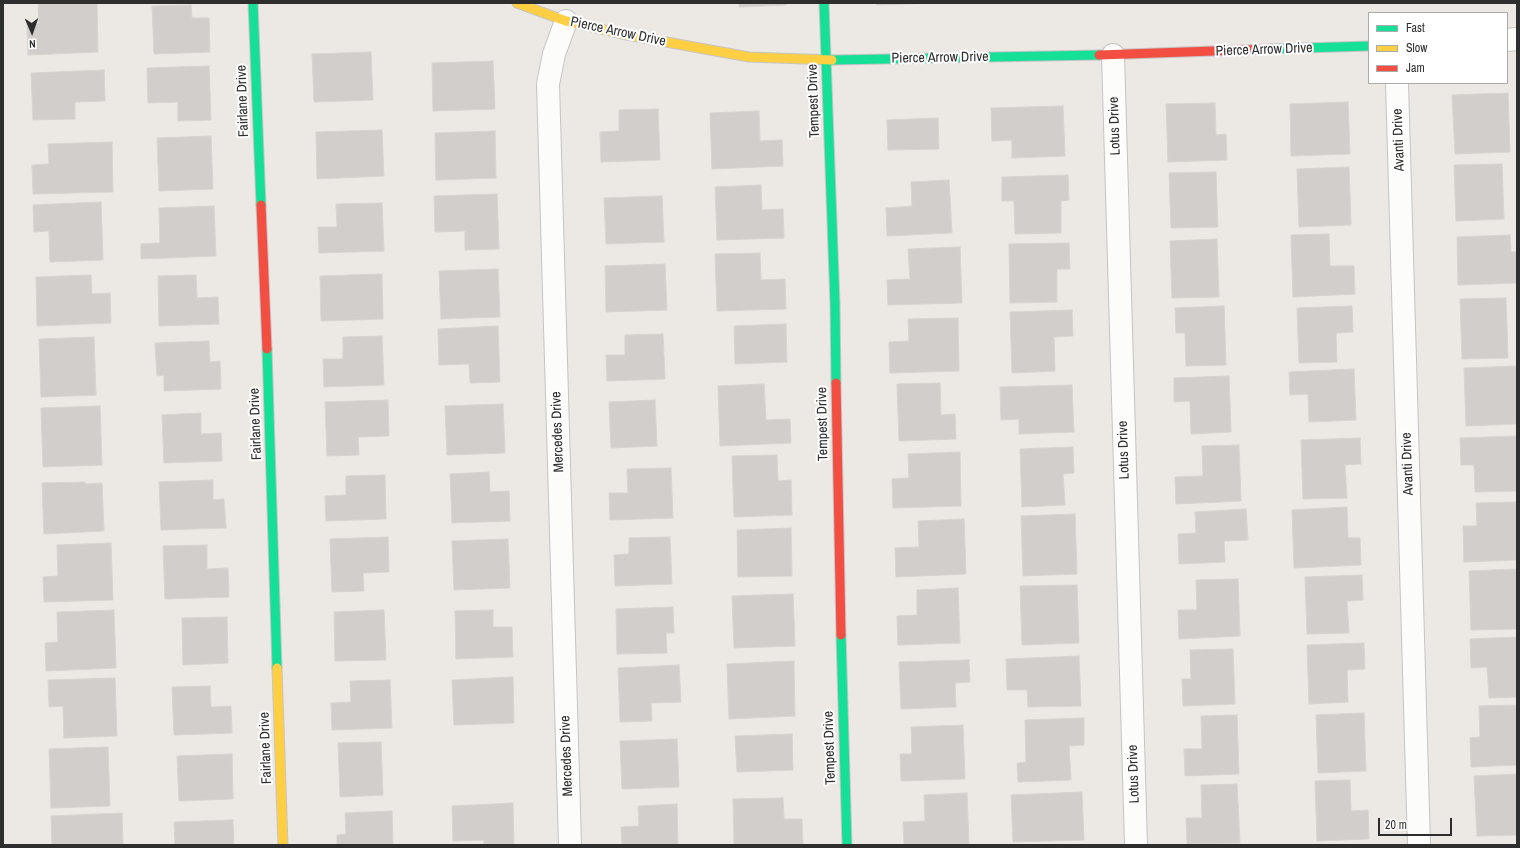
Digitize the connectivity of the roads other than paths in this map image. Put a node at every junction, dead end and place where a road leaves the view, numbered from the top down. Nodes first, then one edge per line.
1 (253, 3) edge
2 (517, 3) edge
3 (824, 3) edge
4 (566, 21) junction
5 (1368, 46) edge
6 (1113, 55) junction
7 (826, 60) junction
8 (1397, 84) edge
9 (283, 845) edge
10 (570, 845) edge
11 (847, 845) edge
12 (1136, 845) edge
13 (1418, 845) edge

1 - 9 street, Fairlane Drive
2 - 4 street, Pierce Arrow Drive
3 - 7 street, Tempest Drive
4 - 7 street, Pierce Arrow Drive
4 - 10 street, Mercedes Drive
5 - 6 street, Pierce Arrow Drive
6 - 7 street, Pierce Arrow Drive
6 - 12 street, Lotus Drive
7 - 11 street, Tempest Drive
8 - 13 street, Avanti Drive

